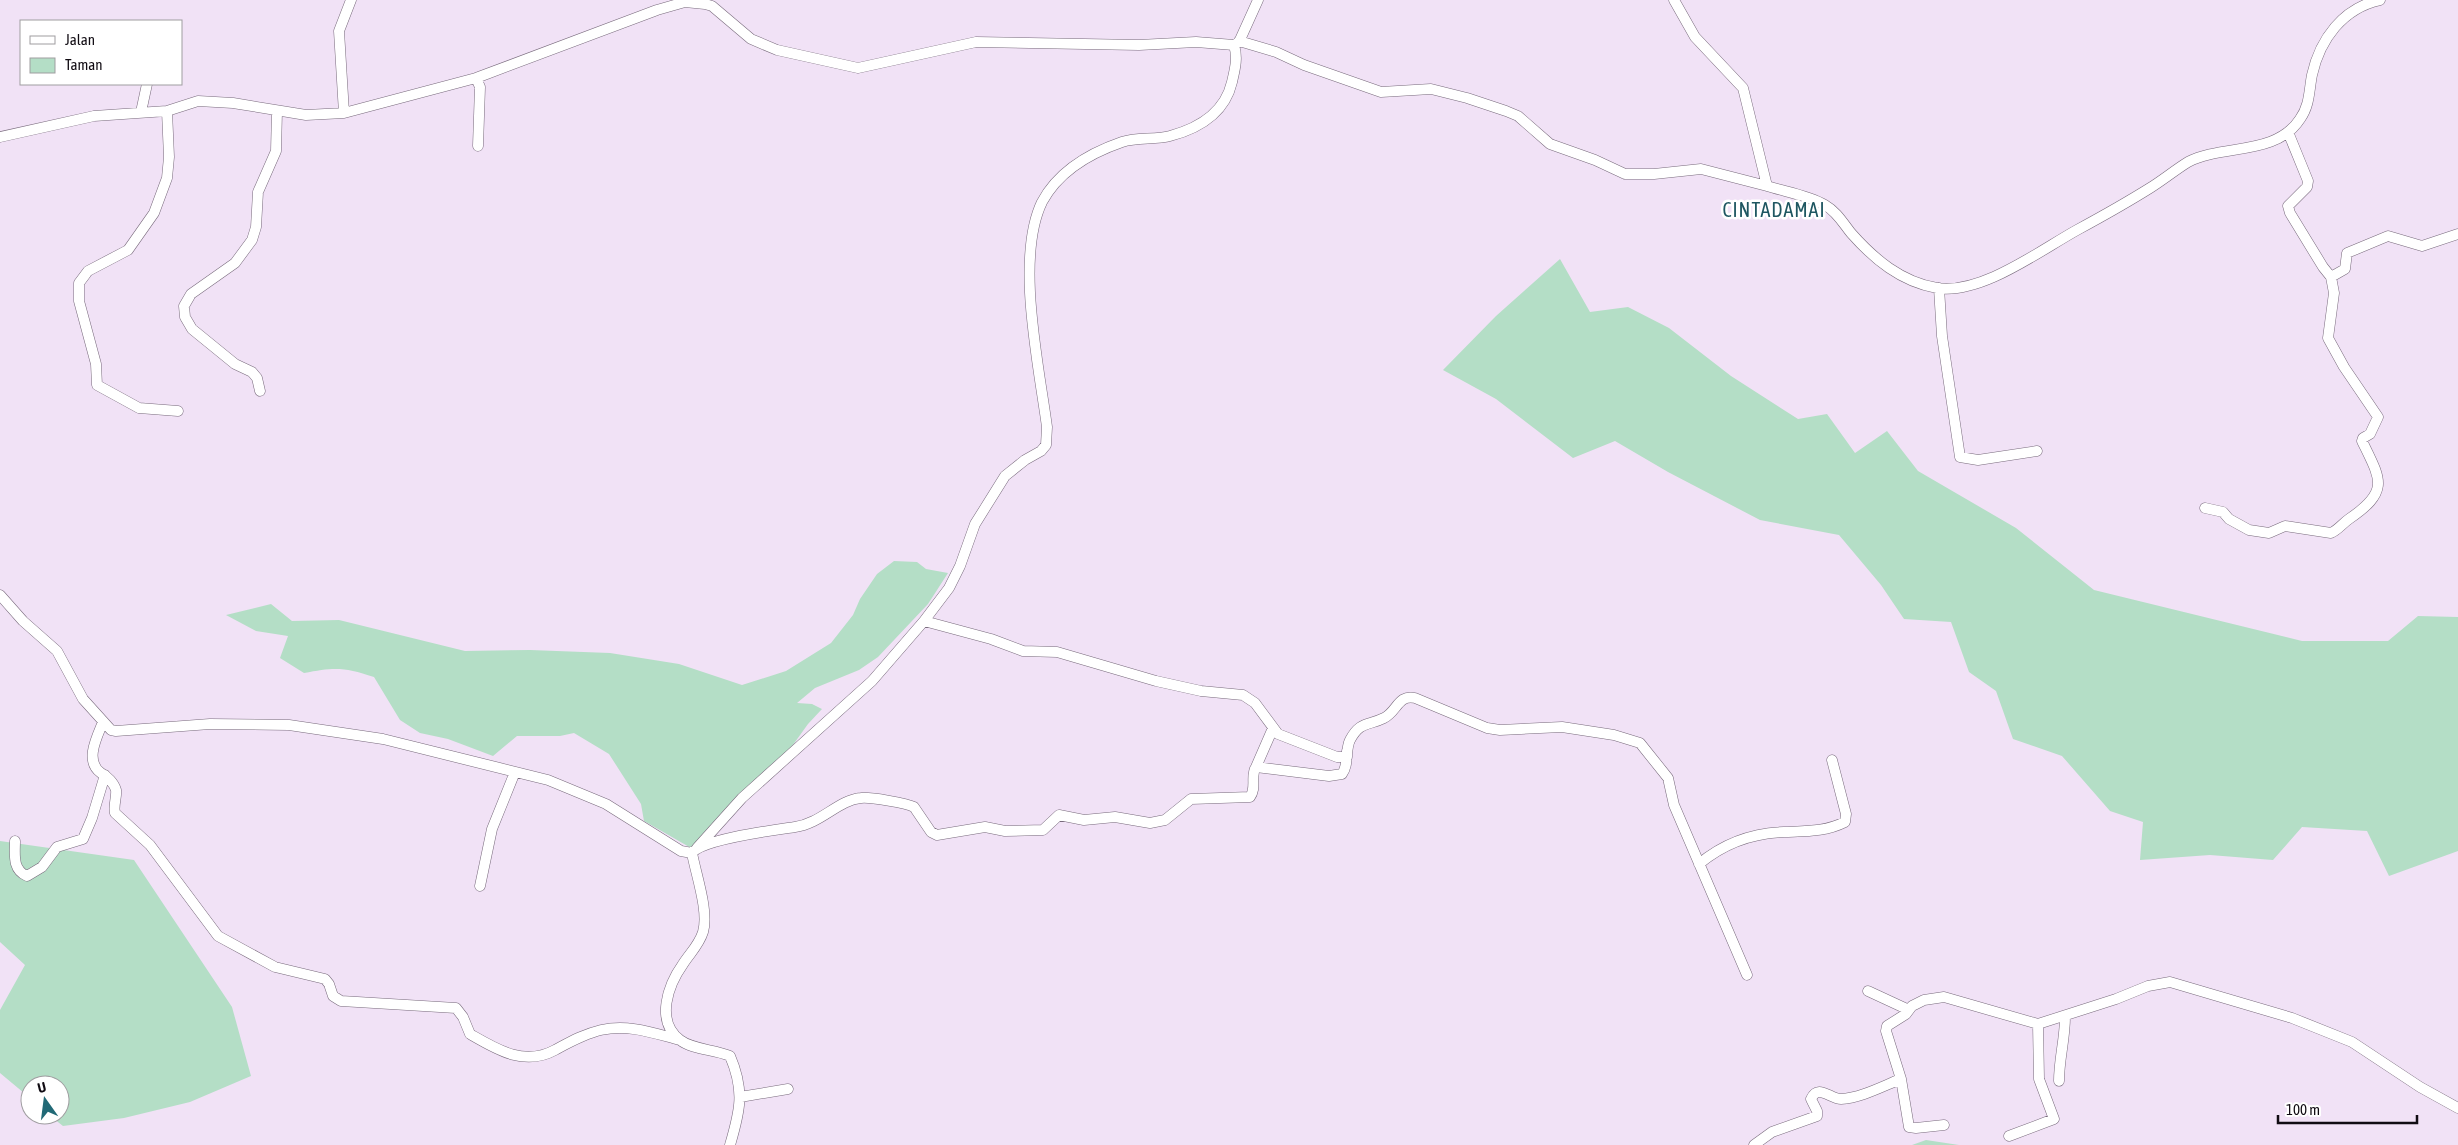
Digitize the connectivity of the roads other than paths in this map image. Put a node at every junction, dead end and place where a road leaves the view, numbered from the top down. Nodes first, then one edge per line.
1 (351, 0) edge
2 (1258, 0) edge
3 (1674, 0) edge
4 (2380, 0) edge
5 (670, 3) edge
6 (1237, 43) junction
7 (476, 78) junction
8 (147, 85) edge
9 (167, 111) junction
10 (277, 111) junction
11 (141, 112) junction
12 (344, 113) junction
13 (2288, 132) junction
14 (0, 137) edge
15 (478, 146) dead end
16 (1767, 186) junction
17 (2458, 234) edge
18 (2331, 277) junction
19 (1939, 288) junction
20 (260, 391) dead end
21 (178, 411) dead end
22 (2037, 451) dead end
23 (2206, 508) dead end
24 (0, 595) edge
25 (924, 621) junction
26 (102, 722) junction
27 (1273, 728) junction
28 (1349, 742) junction
29 (1832, 760) dead end
30 (1256, 767) junction
31 (515, 772) junction
32 (105, 775) junction
33 (16, 841) dead end
34 (694, 850) junction
35 (1699, 864) junction
36 (480, 886) dead end
37 (1747, 975) dead end
38 (1868, 991) dead end
39 (1909, 1010) junction
40 (2065, 1017) junction
41 (2038, 1024) junction
42 (680, 1040) junction
43 (1901, 1079) junction
44 (2059, 1081) dead end
45 (788, 1089) dead end
46 (740, 1097) junction
47 (2458, 1108) edge
48 (1944, 1125) dead end
49 (2009, 1136) dead end
50 (730, 1145) edge
51 (1754, 1145) edge

1 - 12 street
2 - 6 street
3 - 16 street
4 - 13 street
5 - 6 street
5 - 7 street
6 - 16 street
6 - 25 street
7 - 12 street
7 - 15 street
8 - 11 street
9 - 10 street
9 - 11 street
9 - 21 street
10 - 12 street
10 - 20 street
11 - 14 street
13 - 18 street
13 - 19 street
16 - 19 street
17 - 18 street
18 - 23 street
19 - 22 street
24 - 26 street
25 - 27 street
25 - 34 street
26 - 31 street
26 - 32 street
27 - 28 street
27 - 30 street
28 - 30 street
28 - 35 street
29 - 35 street
30 - 34 street
31 - 34 street
31 - 36 street
32 - 33 street
32 - 42 street
34 - 42 street
35 - 37 street
38 - 39 street
39 - 41 street
39 - 43 street
40 - 41 street
40 - 44 street
40 - 47 street
41 - 49 street
42 - 46 street
43 - 48 street
43 - 51 street
45 - 46 street
46 - 50 street

